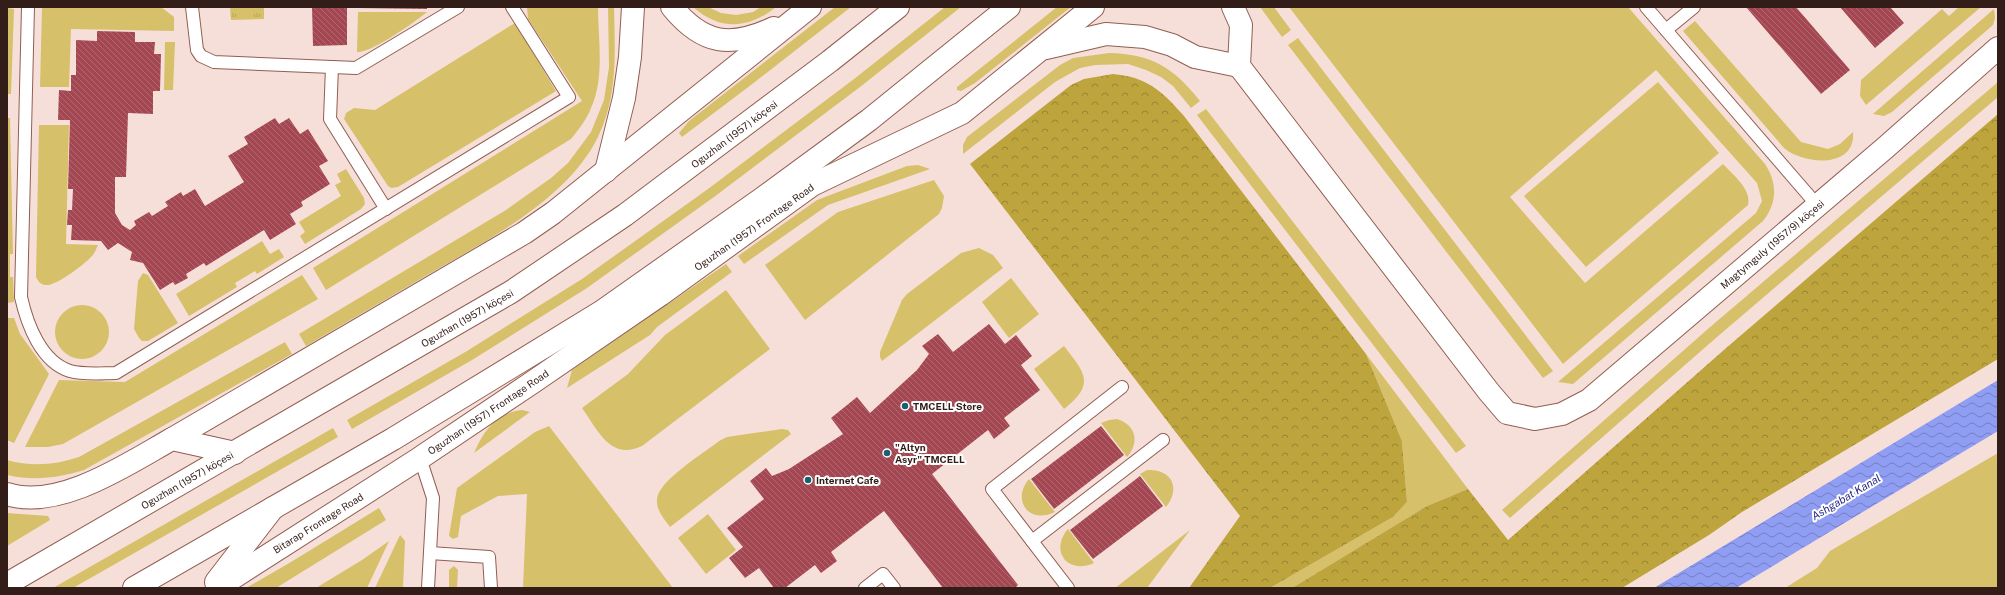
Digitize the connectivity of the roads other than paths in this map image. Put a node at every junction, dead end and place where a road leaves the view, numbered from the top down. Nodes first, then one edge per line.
1 (28, 7) edge
2 (192, 7) edge
3 (458, 7) edge
4 (512, 7) edge
5 (633, 7) edge
6 (672, 7) edge
7 (898, 7) edge
8 (1009, 7) edge
9 (1093, 7) edge
10 (1233, 7) edge
11 (1646, 7) edge
12 (1694, 7) edge
13 (804, 12) edge
14 (1666, 30) junction
15 (1998, 48) edge
16 (1043, 49) junction
17 (1240, 66) junction
18 (332, 67) junction
19 (606, 171) junction
20 (812, 185) junction
21 (760, 200) junction
22 (1817, 205) junction
23 (386, 209) junction
24 (1122, 388) dead end
25 (172, 439) junction
26 (1163, 440) dead end
27 (235, 453) junction
28 (420, 458) junction
29 (7, 494) edge
30 (273, 508) junction
31 (1032, 541) junction
32 (430, 553) junction
33 (7, 584) edge
34 (134, 588) edge
35 (212, 588) edge
36 (217, 588) edge
37 (428, 588) edge
38 (491, 588) edge
39 (865, 588) edge
40 (894, 588) edge
41 (1068, 588) edge

1 - 23 lane
2 - 18 lane
3 - 18 lane
4 - 23 lane
5 - 19 street
6 - 13 street
7 - 27 street, Oguzhan (1957) köçesi
8 - 21 street
9 - 16 street, Oguzhan (1957) Frontage Road
10 - 17 street
11 - 14 lane
12 - 14 lane
13 - 19 street
14 - 22 lane
15 - 22 street, Magtymguly (1957/9) köçesi
16 - 17 street
16 - 20 street, Oguzhan (1957) Frontage Road
17 - 22 street, Magtymguly (1957/9) köçesi
18 - 23 lane
19 - 25 street
20 - 21 street
20 - 28 street, Oguzhan (1957) Frontage Road
21 - 30 street
24 - 31 lane
25 - 27 street
25 - 29 street
26 - 31 lane
27 - 33 street, Oguzhan (1957) köçesi
28 - 32 lane
28 - 36 street, Bitarap Frontage Road
30 - 34 street
30 - 35 street
31 - 41 lane
32 - 37 lane
32 - 38 lane
39 - 40 lane

